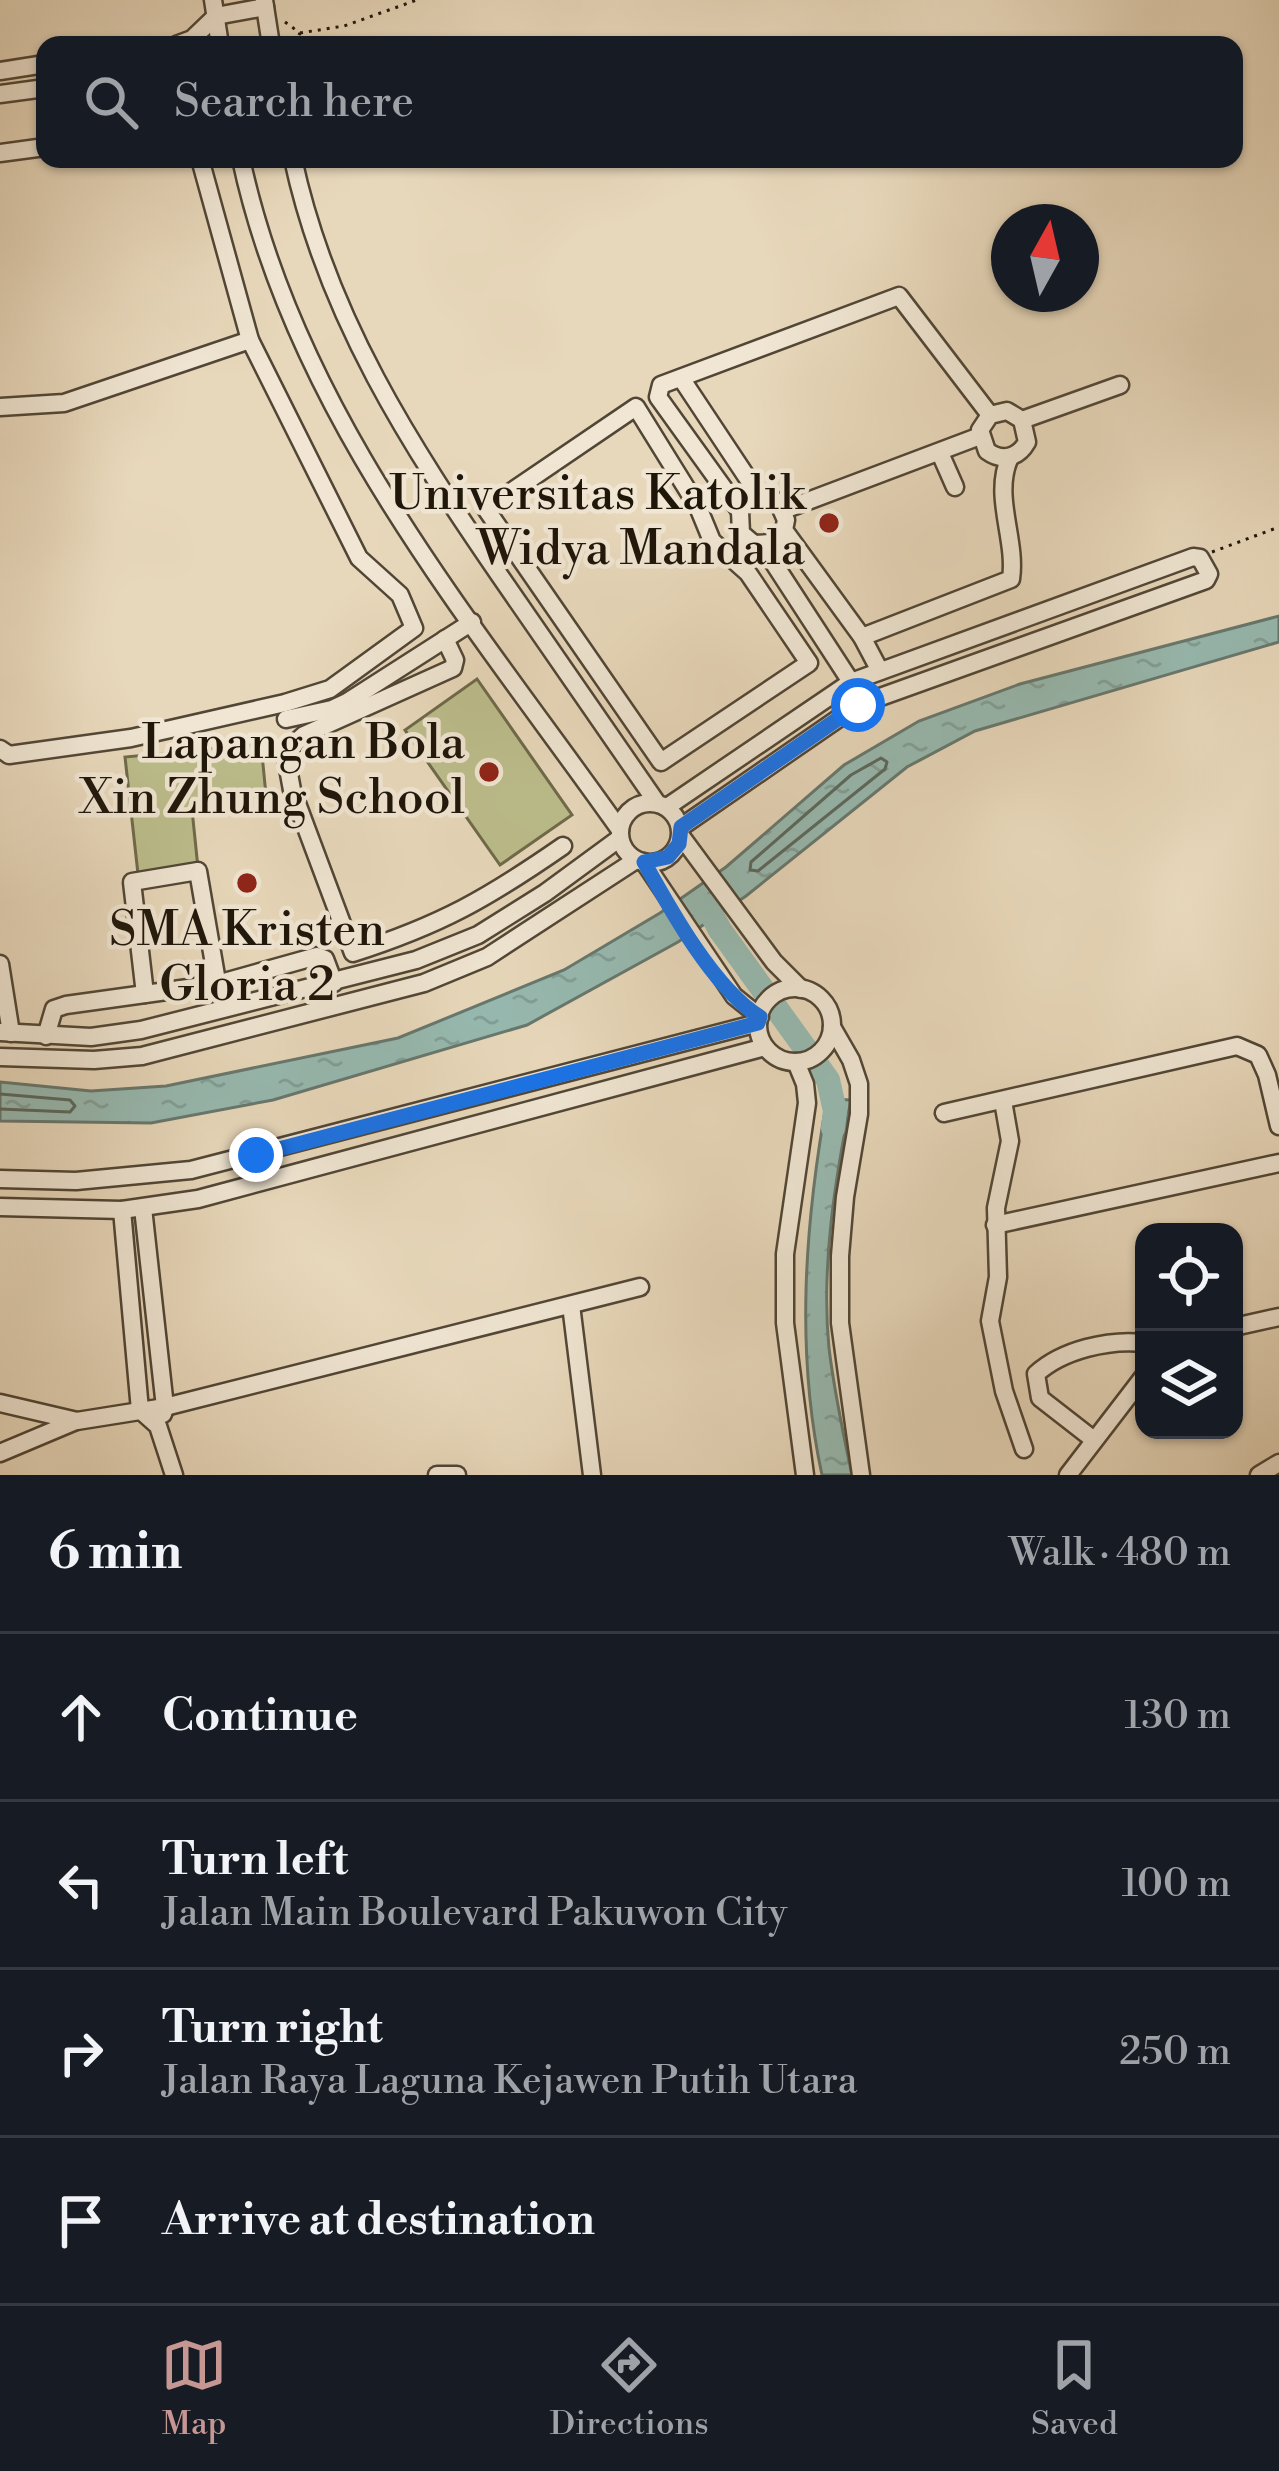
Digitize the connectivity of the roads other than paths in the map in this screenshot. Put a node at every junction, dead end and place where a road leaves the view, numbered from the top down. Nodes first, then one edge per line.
1 (264, 3) edge
2 (214, 8) edge
3 (195, 36) edge
4 (270, 36) edge
5 (36, 65) edge
6 (0, 71) edge
7 (36, 89) edge
8 (0, 94) edge
9 (36, 148) edge
10 (0, 153) edge
11 (202, 168) edge
12 (243, 168) edge
13 (295, 168) edge
14 (250, 340) junction
15 (681, 378) junction
16 (1120, 385) dead end
17 (0, 407) edge
18 (990, 415) junction
19 (1022, 420) junction
20 (980, 436) junction
21 (940, 453) junction
22 (1010, 457) junction
23 (955, 487) dead end
24 (760, 496) junction
25 (784, 510) junction
26 (740, 511) junction
27 (784, 530) junction
28 (762, 545) junction
29 (472, 622) junction
30 (862, 637) junction
31 (445, 639) junction
32 (950, 646) junction
33 (809, 663) joint
34 (958, 668) junction
35 (880, 671) junction
36 (851, 682) junction
37 (304, 735) junction
38 (0, 749) edge
39 (662, 805) junction
40 (681, 832) junction
41 (620, 834) junction
42 (563, 846) dead end
43 (640, 861) junction
44 (521, 875) junction
45 (537, 898) junction
46 (479, 902) junction
47 (493, 925) junction
48 (353, 952) junction
49 (0, 965) edge
50 (362, 977) junction
51 (334, 983) junction
52 (217, 984) junction
53 (801, 989) junction
54 (145, 994) junction
55 (367, 997) junction
56 (3, 1001) edge
57 (224, 1010) junction
58 (759, 1020) junction
59 (164, 1025) junction
60 (832, 1027) junction
61 (141, 1030) junction
62 (5, 1032) edge
63 (46, 1036) junction
64 (764, 1047) junction
65 (0, 1057) edge
66 (796, 1062) junction
67 (1003, 1101) junction
68 (944, 1113) dead end
69 (1279, 1126) edge
70 (1279, 1163) edge
71 (0, 1179) edge
72 (0, 1207) edge
73 (143, 1208) junction
74 (122, 1210) junction
75 (995, 1225) junction
76 (640, 1287) dead end
77 (572, 1305) junction
78 (1279, 1317) edge
79 (1243, 1325) edge
80 (1135, 1342) edge
81 (1135, 1388) edge
82 (0, 1403) edge
83 (165, 1408) junction
84 (140, 1410) junction
85 (77, 1421) junction
86 (158, 1426) junction
87 (1094, 1440) junction
88 (1024, 1449) dead end
89 (0, 1453) edge
90 (1279, 1463) edge
91 (174, 1475) edge
92 (437, 1475) edge
93 (457, 1475) edge
94 (592, 1475) edge
95 (805, 1475) edge
96 (861, 1475) edge
97 (1068, 1475) edge
98 (1259, 1475) edge

1 - 2 street
1 - 4 street
2 - 3 street
5 - 6 street
7 - 8 street
9 - 10 street
11 - 14 street
12 - 29 street
13 - 39 street
14 - 17 street
14 - 38 street
15 - 18 street
15 - 24 street
15 - 26 street
16 - 19 street
18 - 19 street
18 - 20 street
19 - 22 street
20 - 21 street
20 - 22 street
21 - 23 street
21 - 25 street
22 - 30 street
24 - 25 street
24 - 26 street
25 - 27 street
26 - 28 street
27 - 28 street
27 - 30 street
28 - 36 street
29 - 31 street
29 - 41 street
30 - 35 street
31 - 37 street
31 - 37 street
32 - 34 street
32 - 34 street
32 - 35 street
33 - 33 street
34 - 40 street
35 - 36 street
36 - 39 street
37 - 48 street
39 - 40 street
39 - 41 street
40 - 43 street
40 - 53 street
41 - 43 street
41 - 45 street
42 - 44 street
43 - 55 street
43 - 58 street
44 - 45 street
44 - 46 street
45 - 47 street
46 - 47 street
46 - 48 street
47 - 50 street
48 - 50 street
49 - 56 street
50 - 51 street
50 - 55 street
51 - 52 street
51 - 57 street
52 - 54 street
52 - 54 street
52 - 57 street
53 - 58 street
53 - 60 street
54 - 59 street
54 - 61 street
54 - 63 street
55 - 65 street
56 - 62 street
57 - 59 street
58 - 64 street
58 - 71 street
59 - 61 street
60 - 66 street
60 - 96 street
61 - 63 street
62 - 63 street
64 - 66 street
64 - 73 street
66 - 95 street
67 - 68 street
67 - 69 street
67 - 75 street
70 - 75 street
72 - 74 street
73 - 74 street
73 - 83 street
74 - 84 street
75 - 88 street
76 - 77 street
77 - 83 street
77 - 94 street
78 - 79 street
80 - 87 street
81 - 87 street
82 - 85 street
83 - 84 street
83 - 86 street
84 - 85 street
84 - 86 street
85 - 89 street
86 - 91 street
87 - 97 street
90 - 98 street
92 - 93 street

